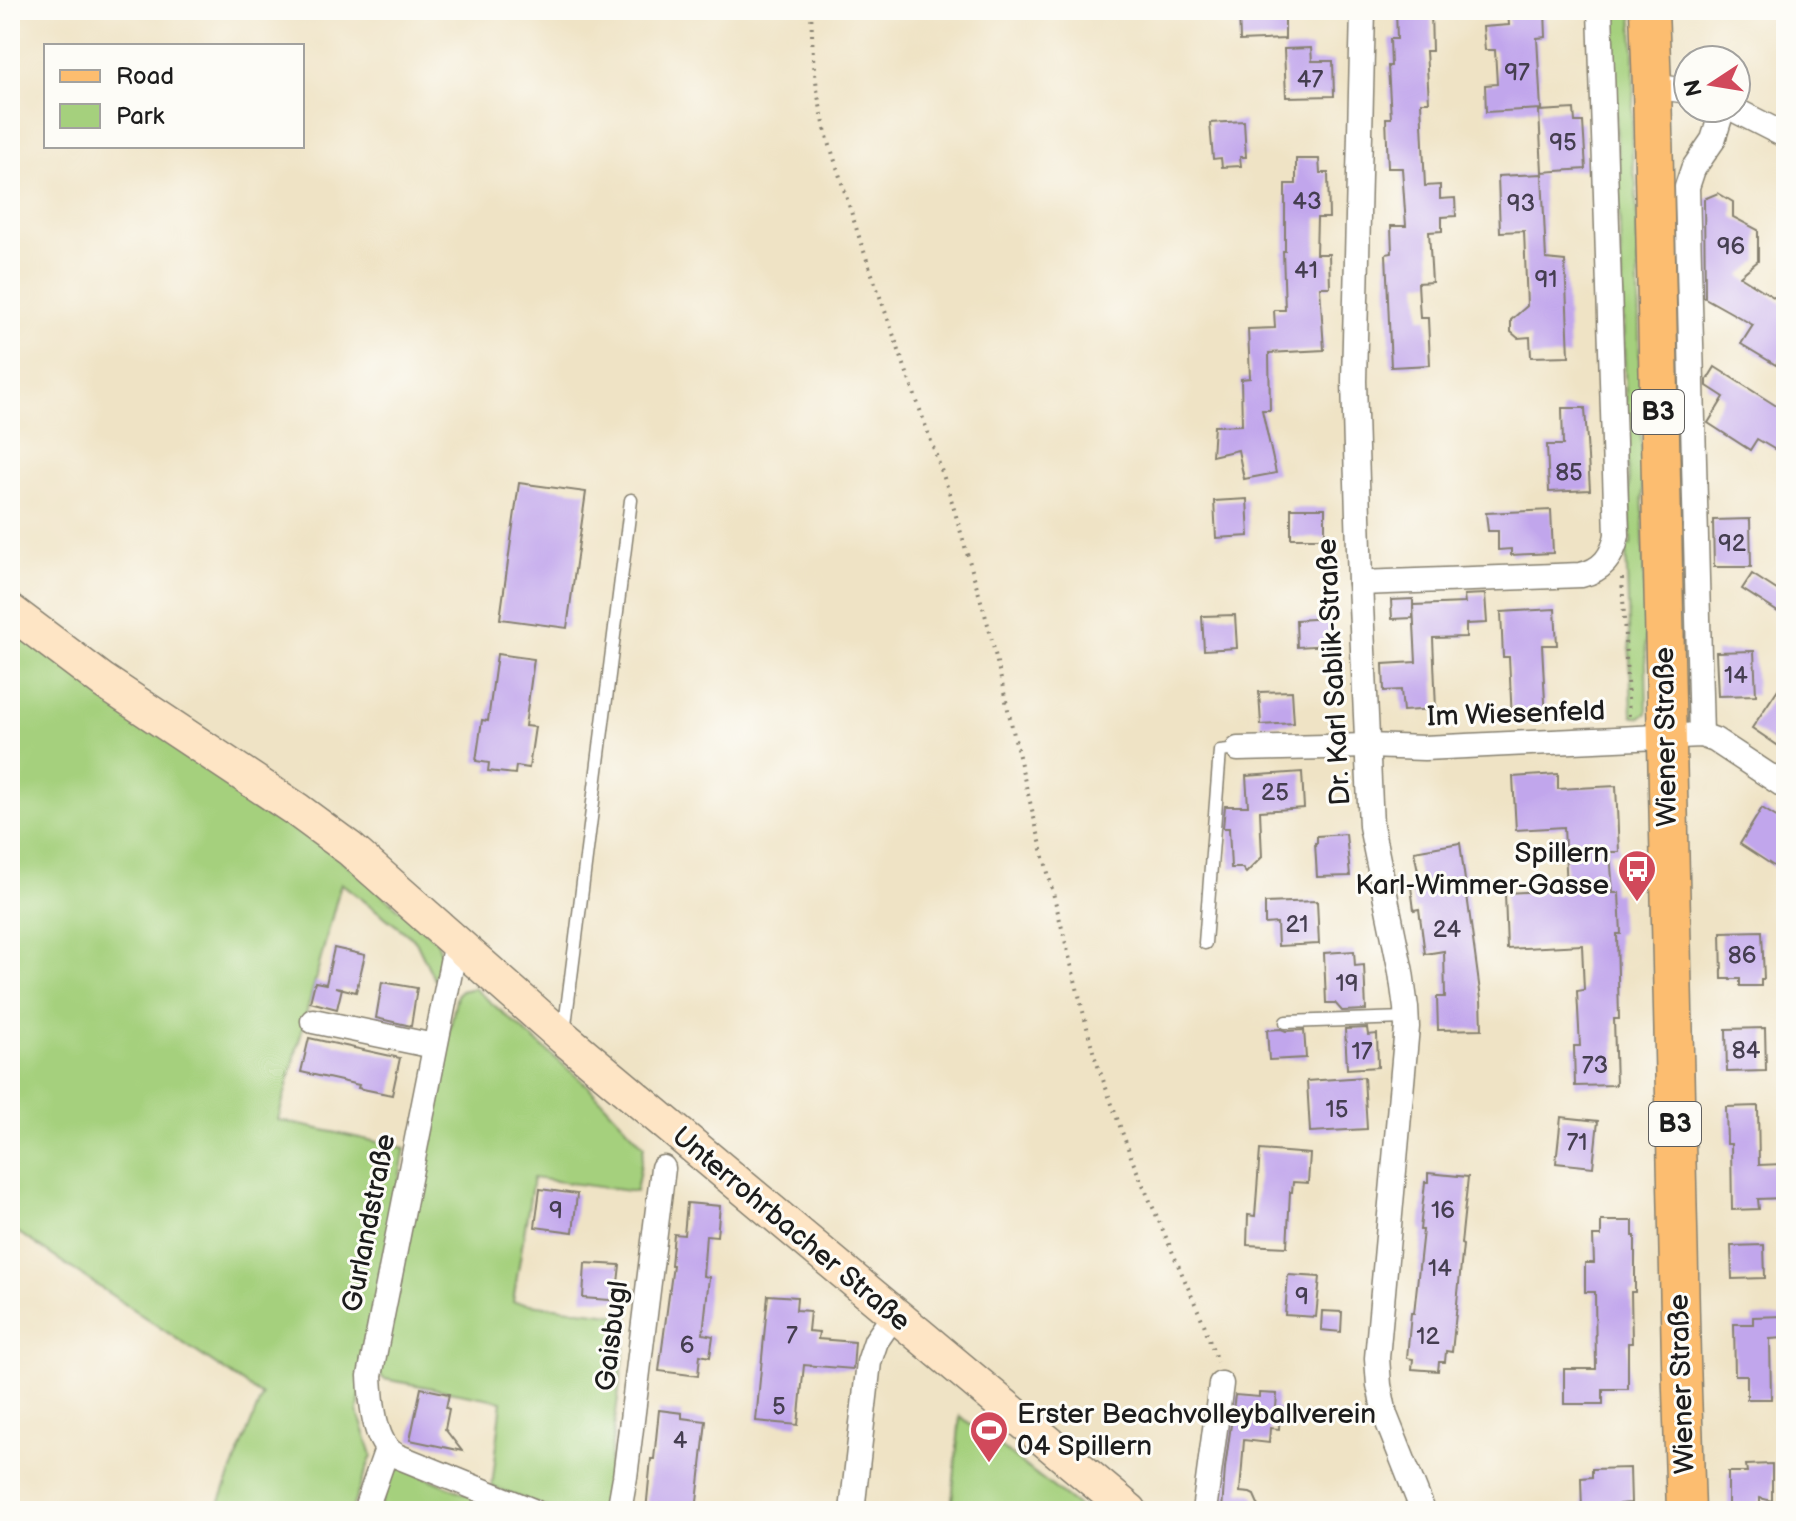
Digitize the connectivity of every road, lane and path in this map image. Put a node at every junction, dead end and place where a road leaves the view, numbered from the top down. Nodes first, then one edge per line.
1 (811, 10) edge
2 (1363, 10) edge
3 (1600, 10) edge
4 (1649, 10) edge
5 (1670, 89) edge
6 (1752, 119) edge
7 (1718, 124) edge
8 (1786, 136) edge
9 (631, 500) dead end
10 (1610, 556) junction
11 (1360, 583) junction
12 (10, 611) edge
13 (1666, 737) junction
14 (1368, 746) junction
15 (1238, 749) joint
16 (1786, 787) edge
17 (456, 942) junction
18 (1205, 943) dead end
19 (1406, 1018) junction
20 (313, 1021) dead end
21 (1286, 1022) dead end
22 (564, 1038) junction
23 (434, 1046) junction
24 (663, 1168) dead end
25 (894, 1315) junction
26 (1221, 1384) joint
27 (387, 1449) junction
28 (365, 1511) edge
29 (533, 1511) edge
30 (619, 1511) edge
31 (852, 1511) edge
32 (1130, 1511) edge
33 (1204, 1511) edge
34 (1423, 1511) edge
35 (1686, 1511) edge

1 - 26 path
2 - 11 street, Dr. Karl Sablik-Straße
3 - 10 street
4 - 5 main road, Wiener Straße / B3
5 - 13 main road, Wiener Straße / B3
6 - 8 street
7 - 13 street, Wiener Straße
9 - 22 lane
10 - 11 street
10 - 13 path
11 - 14 street, Dr. Karl Sablik-Straße
12 - 17 main road, Unterrohrbacher Straße
13 - 14 street, Im Wiesenfeld
13 - 16 street
13 - 35 main road, Wiener Straße / B3
14 - 15 street, Im Wiesenfeld
14 - 19 street, Dr. Karl Sablik-Straße
15 - 18 lane
17 - 22 main road, Unterrohrbacher Straße
17 - 23 street, Gurlandstraße
19 - 21 lane
19 - 34 street, Dr. Karl Sablik-Straße
20 - 23 street
22 - 25 main road, Unterrohrbacher Straße
23 - 27 street, Gurlandstraße
24 - 30 street, Gaisbugl
25 - 31 street
25 - 32 main road, Unterrohrbacher Straße
26 - 33 street
27 - 28 street
27 - 29 street

